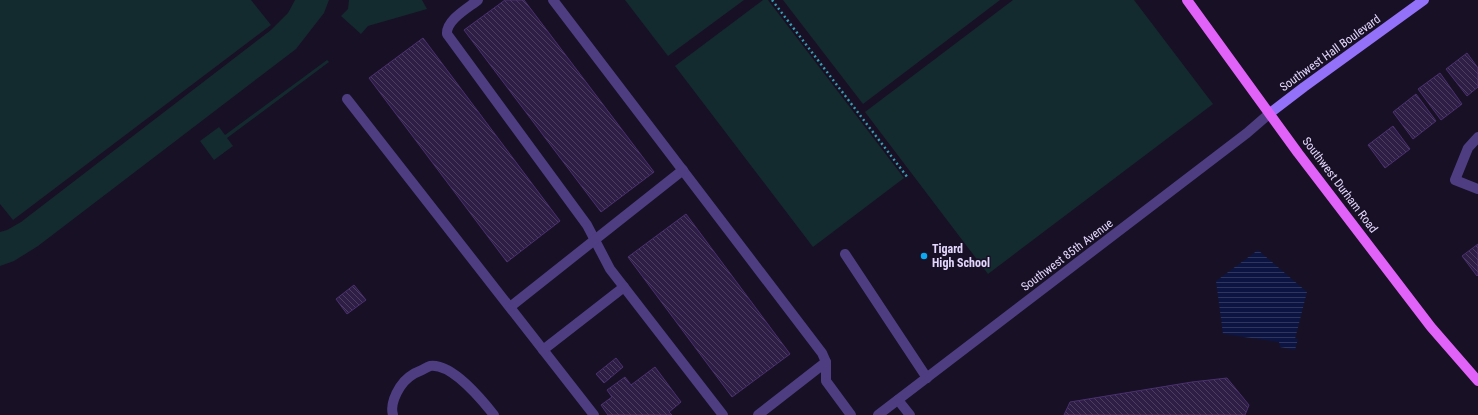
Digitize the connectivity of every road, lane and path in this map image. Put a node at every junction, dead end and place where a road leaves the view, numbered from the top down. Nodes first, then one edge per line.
1 (478, 0) edge
2 (553, 0) edge
3 (772, 0) edge
4 (1187, 0) edge
5 (1424, 0) edge
6 (347, 99) dead end
7 (1270, 113) junction
8 (1478, 137) edge
9 (683, 170) junction
10 (908, 178) dead end
11 (1478, 189) edge
12 (595, 240) junction
13 (845, 254) dead end
14 (624, 287) junction
15 (510, 308) junction
16 (543, 350) junction
17 (826, 362) junction
18 (927, 378) junction
19 (1478, 381) edge
20 (898, 400) junction
21 (390, 415) edge
22 (494, 415) edge
23 (594, 415) edge
24 (723, 415) edge
25 (758, 415) edge
26 (851, 415) edge
27 (878, 415) edge
28 (910, 415) edge

1 - 12 street
2 - 9 street
3 - 10 path
4 - 7 main road, Southwest Durham Road
5 - 7 main road, Southwest Hall Boulevard
6 - 15 street
7 - 18 street, Southwest 85th Avenue
7 - 19 main road, Southwest Durham Road
8 - 11 street
9 - 12 street
9 - 17 street
12 - 14 street
12 - 15 street
13 - 18 street
14 - 16 street
14 - 24 street
15 - 16 street
16 - 23 street
17 - 25 street
17 - 26 street
18 - 20 street, Southwest 85th Avenue
20 - 27 street, Southwest 85th Avenue
20 - 28 street
21 - 22 street

